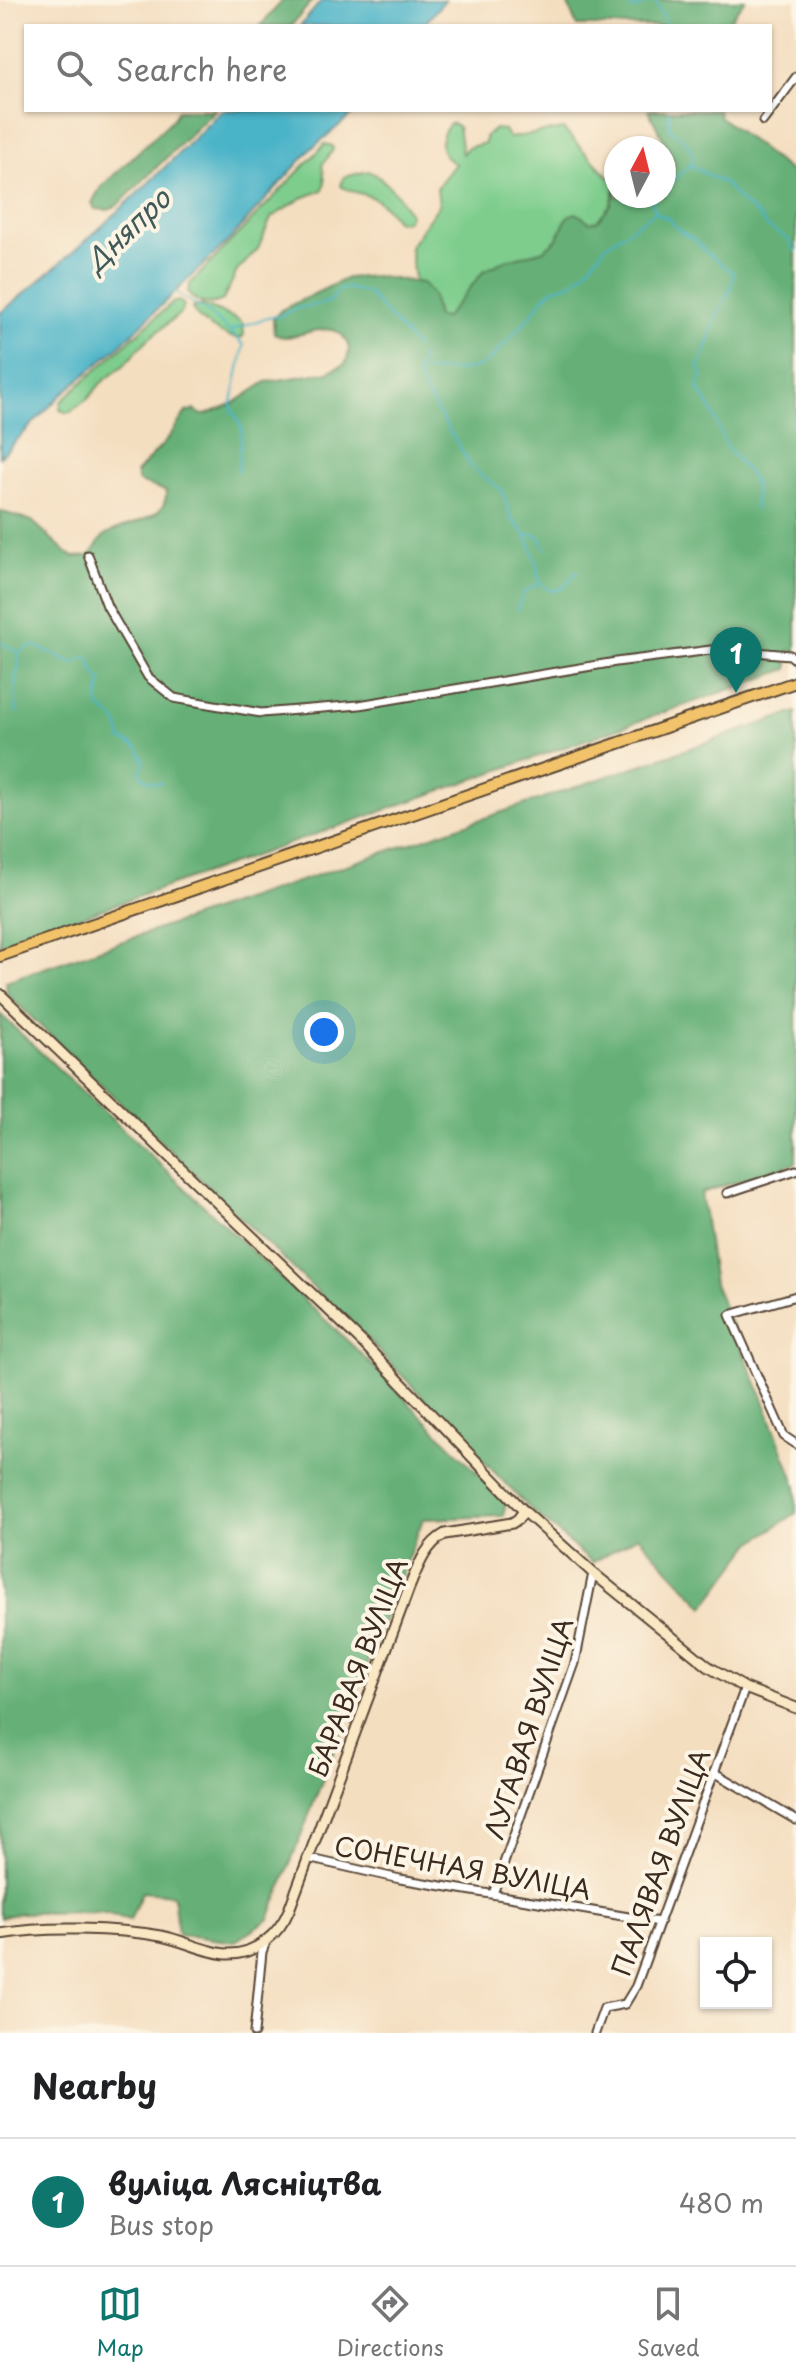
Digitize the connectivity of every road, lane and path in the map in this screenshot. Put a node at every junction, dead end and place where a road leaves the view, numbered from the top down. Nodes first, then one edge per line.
1 (796, 77) edge
2 (772, 109) edge
3 (770, 112) edge
4 (763, 121) dead end
5 (88, 555) dead end
6 (796, 660) edge
7 (796, 682) edge
8 (0, 956) edge
9 (0, 994) edge
10 (796, 1170) edge
11 (727, 1193) dead end
12 (796, 1296) edge
13 (796, 1444) edge
14 (524, 1511) junction
15 (593, 1573) junction
16 (745, 1688) junction
17 (796, 1708) edge
18 (714, 1772) junction
19 (796, 1820) edge
20 (307, 1858) junction
21 (493, 1894) junction
22 (659, 1922) junction
23 (0, 1934) edge
24 (266, 1942) junction
25 (254, 2033) edge
26 (595, 2033) edge

1 - 2 street
3 - 4 street
5 - 6 street
7 - 8 main road
9 - 14 street
10 - 11 street
12 - 13 street
14 - 15 street
14 - 20 street, БАРАВАЯ ВУЛІЦА
15 - 16 street
15 - 21 street, ЛУГАВАЯ ВУЛІЦА
16 - 17 street
16 - 18 street, ПАЛЯВАЯ ВУЛІЦА
18 - 19 street
18 - 22 street, ПАЛЯВАЯ ВУЛІЦА
20 - 21 street, СОНЕЧНАЯ ВУЛІЦА
20 - 24 street, БАРАВАЯ ВУЛІЦА
21 - 22 street, СОНЕЧНАЯ ВУЛІЦА
22 - 26 street, ПАЛЯВАЯ ВУЛІЦА
23 - 24 street
24 - 25 street

